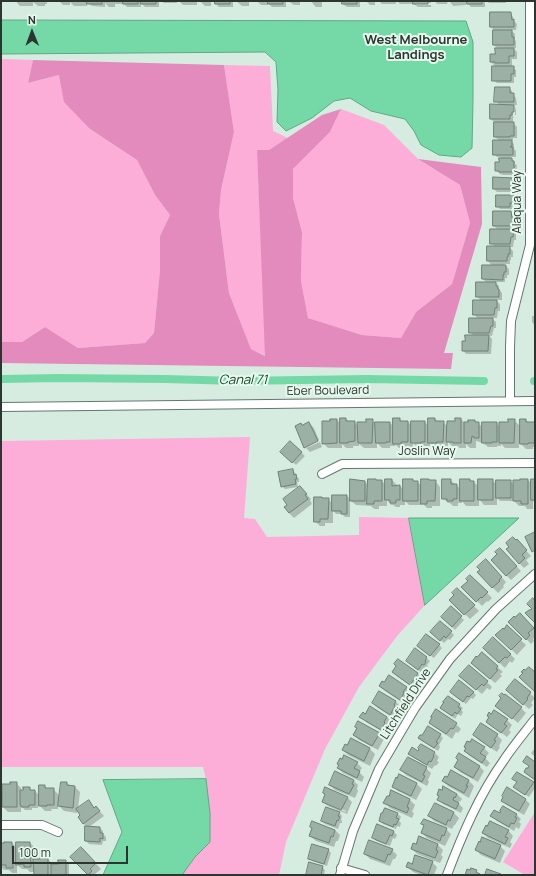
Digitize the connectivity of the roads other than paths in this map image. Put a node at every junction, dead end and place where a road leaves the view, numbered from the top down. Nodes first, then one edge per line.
1 (530, 1) edge
2 (510, 401) junction
3 (535, 401) edge
4 (1, 407) edge
5 (535, 463) edge
6 (322, 474) dead end
7 (535, 574) edge
8 (535, 719) edge
9 (1, 825) edge
10 (58, 832) dead end
11 (340, 872) edge
12 (365, 875) edge
13 (447, 875) edge

1 - 2 street, Alaqua Way
2 - 3 street, Eber Boulevard
2 - 4 street, Eber Boulevard
5 - 6 street, Joslin Way
7 - 11 street, Litchfield Drive
8 - 13 street
9 - 10 street
11 - 12 street

